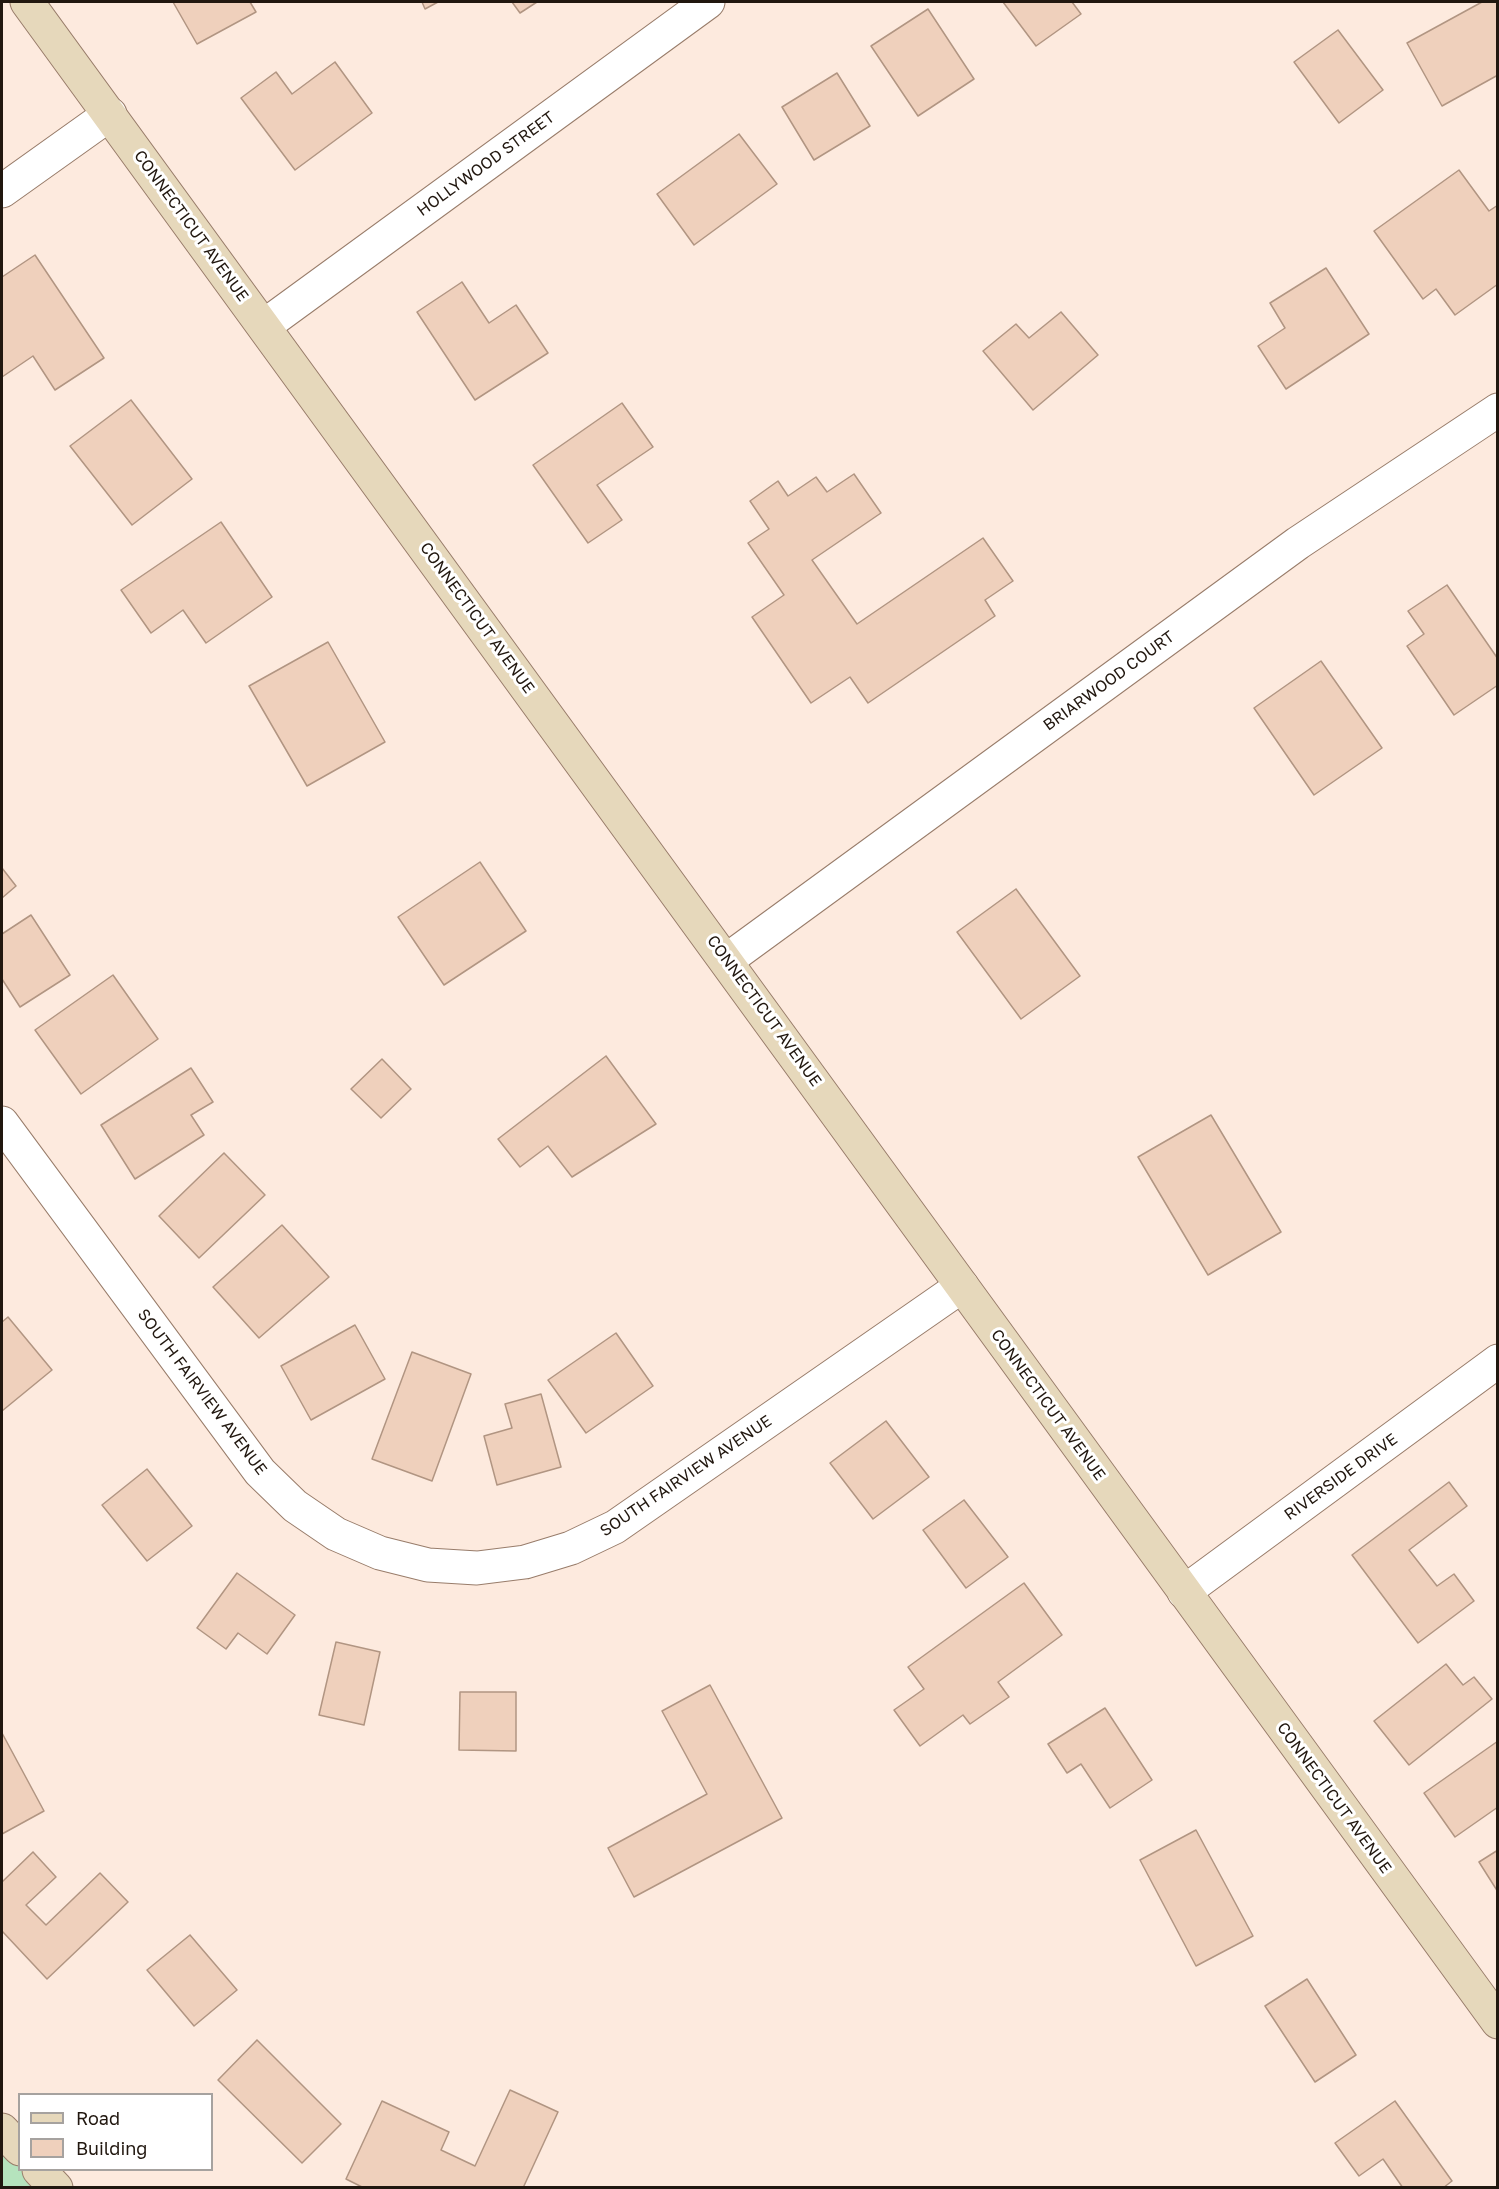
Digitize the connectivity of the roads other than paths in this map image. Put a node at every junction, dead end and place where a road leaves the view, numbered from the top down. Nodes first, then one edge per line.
1 (27, 2) edge
2 (708, 2) edge
3 (110, 114) junction
4 (2, 191) edge
5 (264, 326) junction
6 (1497, 410) edge
7 (727, 960) junction
8 (2, 1123) edge
9 (962, 1286) junction
10 (1497, 1361) edge
11 (1184, 1592) junction
12 (1497, 2022) edge
13 (2, 2130) edge
14 (18, 2148) edge
15 (41, 2171) edge
16 (56, 2187) edge

1 - 3 street, CONNECTICUT AVENUE
2 - 5 street, HOLLYWOOD STREET
3 - 4 street
3 - 5 street, CONNECTICUT AVENUE
5 - 7 street, CONNECTICUT AVENUE
6 - 7 street, BRIARWOOD COURT
7 - 9 street, CONNECTICUT AVENUE
8 - 9 street, SOUTH FAIRVIEW AVENUE
9 - 11 street, CONNECTICUT AVENUE
10 - 11 street, RIVERSIDE DRIVE
11 - 12 street, CONNECTICUT AVENUE
13 - 14 street
15 - 16 street

